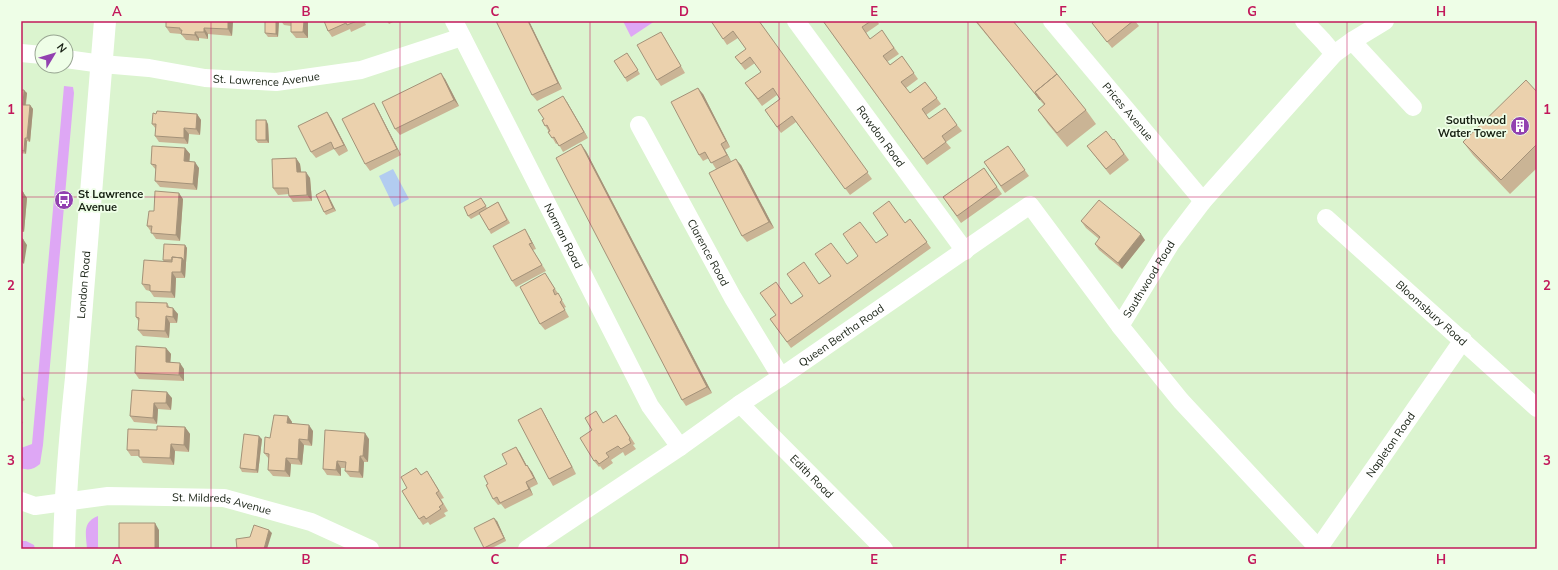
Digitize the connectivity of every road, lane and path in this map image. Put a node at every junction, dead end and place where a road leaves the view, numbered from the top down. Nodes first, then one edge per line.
1 (105, 21) edge
2 (454, 21) edge
3 (796, 21) edge
4 (1052, 21) edge
5 (1304, 21) edge
6 (1385, 21) edge
7 (462, 37) junction
8 (1352, 41) junction
9 (21, 53) edge
10 (34, 54) edge
11 (1334, 54) junction
12 (74, 60) edge
13 (102, 64) junction
14 (1413, 107) dead end
15 (639, 125) dead end
16 (1203, 201) junction
17 (1326, 218) dead end
18 (965, 251) junction
19 (1120, 326) junction
20 (1463, 340) junction
21 (781, 377) junction
22 (740, 404) junction
23 (1537, 408) edge
24 (680, 447) junction
25 (21, 501) edge
26 (65, 501) junction
27 (64, 549) edge
28 (370, 549) edge
29 (527, 549) edge
30 (884, 549) edge
31 (1319, 549) edge

1 - 13 main road, London Road
2 - 7 street, Norman Road
3 - 18 street, Rawdon Road
4 - 16 street, Prices Avenue
5 - 11 street
6 - 8 street, Southwood Road
7 - 13 street, St. Lawrence Avenue
7 - 24 street, Norman Road
8 - 11 street, Southwood Road
8 - 14 street
9 - 10 street
11 - 16 street, Southwood Road
12 - 13 street, St. Lawrence Avenue
13 - 26 main road, London Road
15 - 21 street, Clarence Road
16 - 19 street, Southwood Road
17 - 20 street, Bloomsbury Road
18 - 19 street, Queen Bertha Road
18 - 21 street, Queen Bertha Road
19 - 31 street, Southwood Road
20 - 23 street, Bloomsbury Road
20 - 31 street, Napleton Road
21 - 22 street, Queen Bertha Road
22 - 24 street, Queen Bertha Road
22 - 30 street, Edith Road
24 - 29 street, Queen Bertha Road
25 - 26 street, St. Mildreds Avenue
26 - 27 main road, London Road
26 - 28 street, St. Mildreds Avenue

